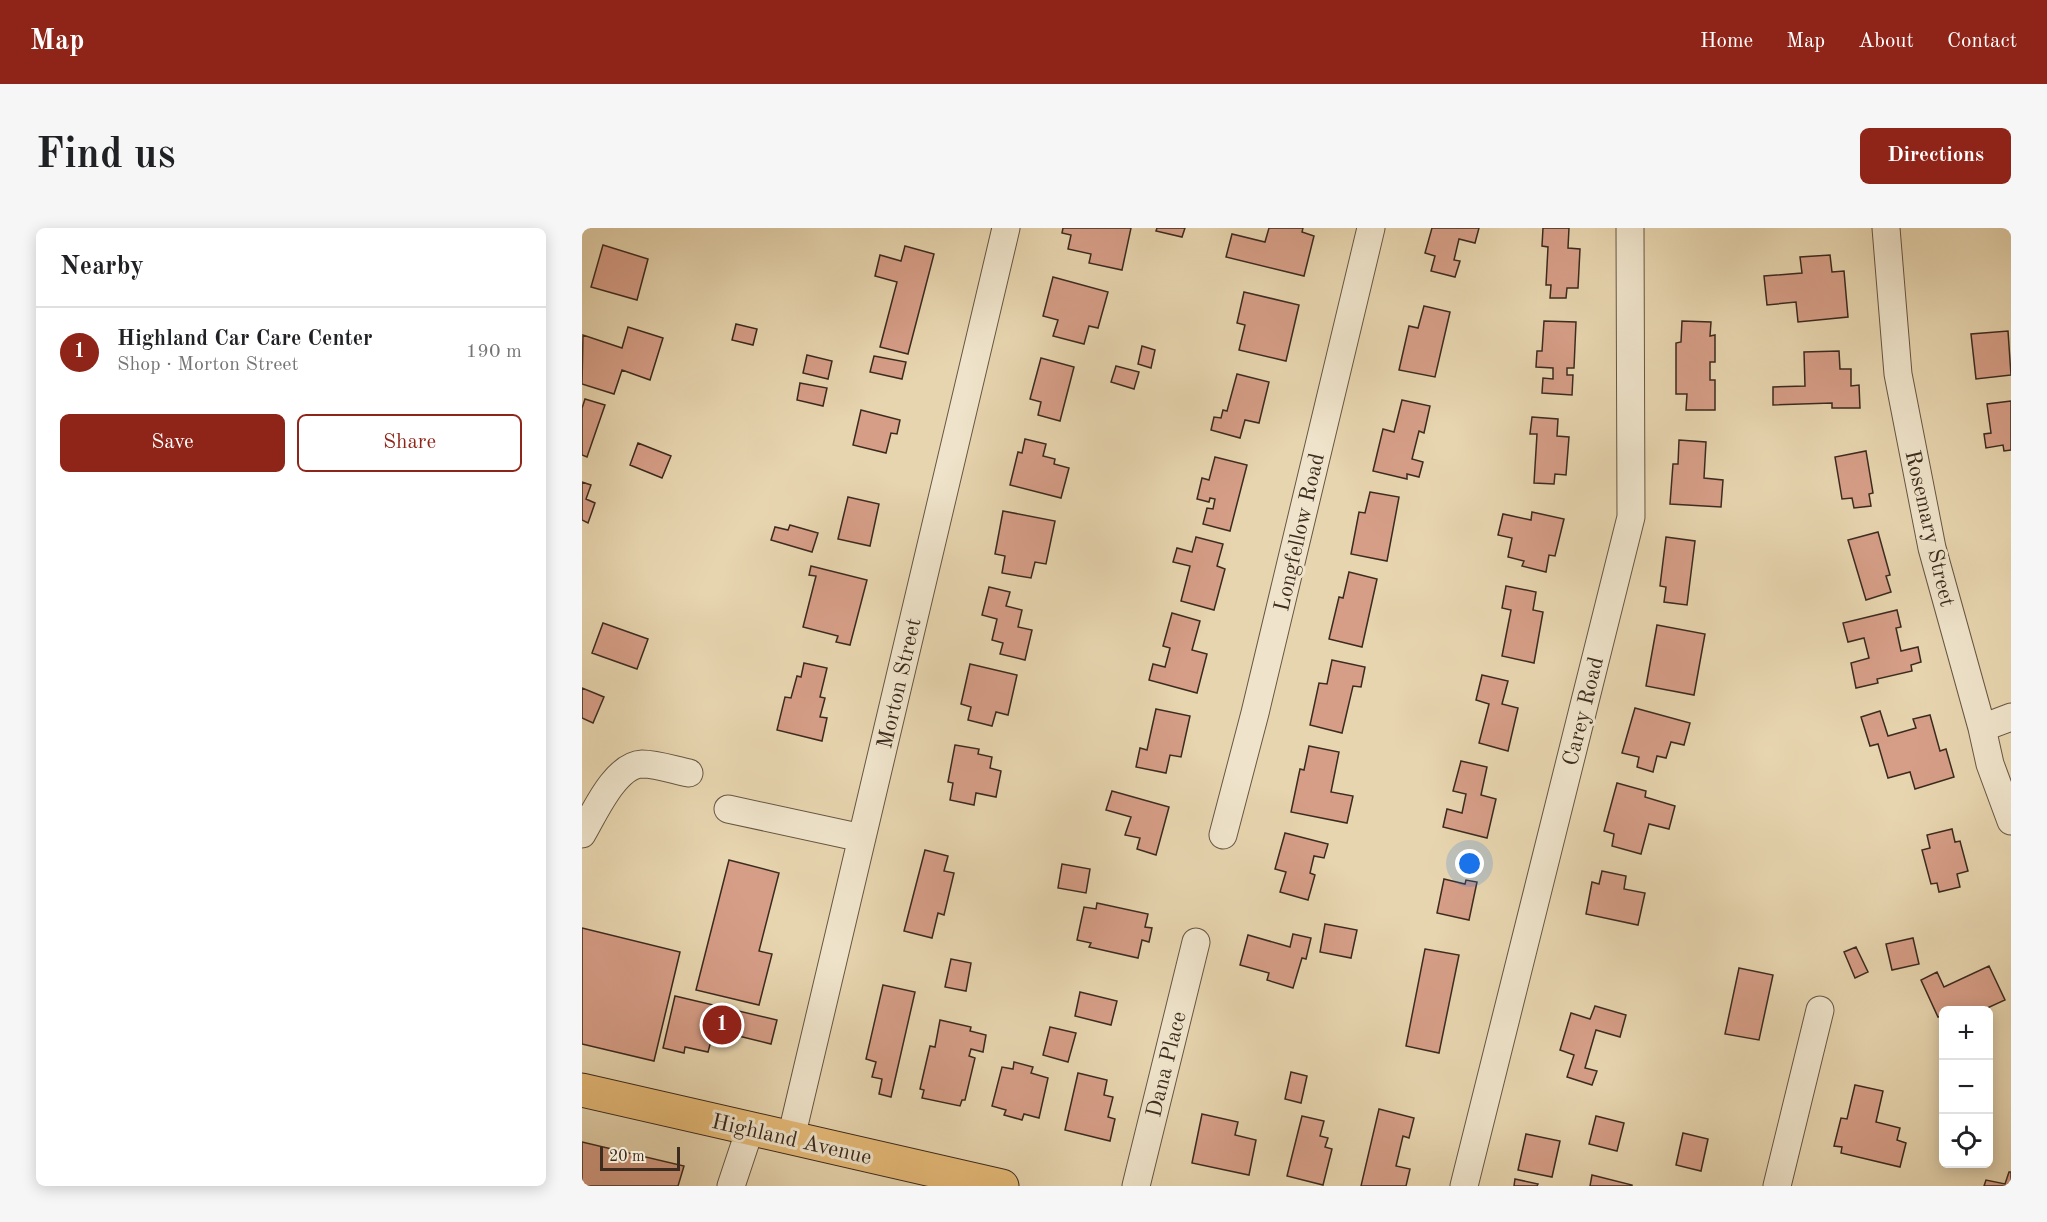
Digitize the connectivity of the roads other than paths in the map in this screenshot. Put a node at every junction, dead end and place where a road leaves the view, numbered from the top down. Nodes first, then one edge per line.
1 (1006, 228) edge
2 (1371, 228) edge
3 (1630, 228) edge
4 (1886, 228) edge
5 (2011, 717) edge
6 (1982, 728) junction
7 (689, 773) dead end
8 (728, 809) dead end
9 (2011, 821) edge
10 (582, 834) edge
11 (1224, 835) dead end
12 (862, 838) junction
13 (1196, 942) dead end
14 (1820, 1010) dead end
15 (582, 1090) edge
16 (750, 1129) junction
17 (791, 1138) junction
18 (731, 1186) edge
19 (1002, 1186) edge
20 (1137, 1186) edge
21 (1464, 1186) edge
22 (1778, 1186) edge

1 - 12 street, Morton Street
2 - 11 street, Longfellow Road
3 - 21 street, Carey Road
4 - 6 street, Rosemary Street
5 - 6 street
6 - 9 street, Rosemary Street
7 - 10 street
8 - 12 street
12 - 17 street, Morton Street
13 - 20 street, Dana Place
14 - 22 street
15 - 16 main road, Highland Avenue
16 - 17 main road, Highland Avenue
16 - 18 street
17 - 19 main road, Highland Avenue

